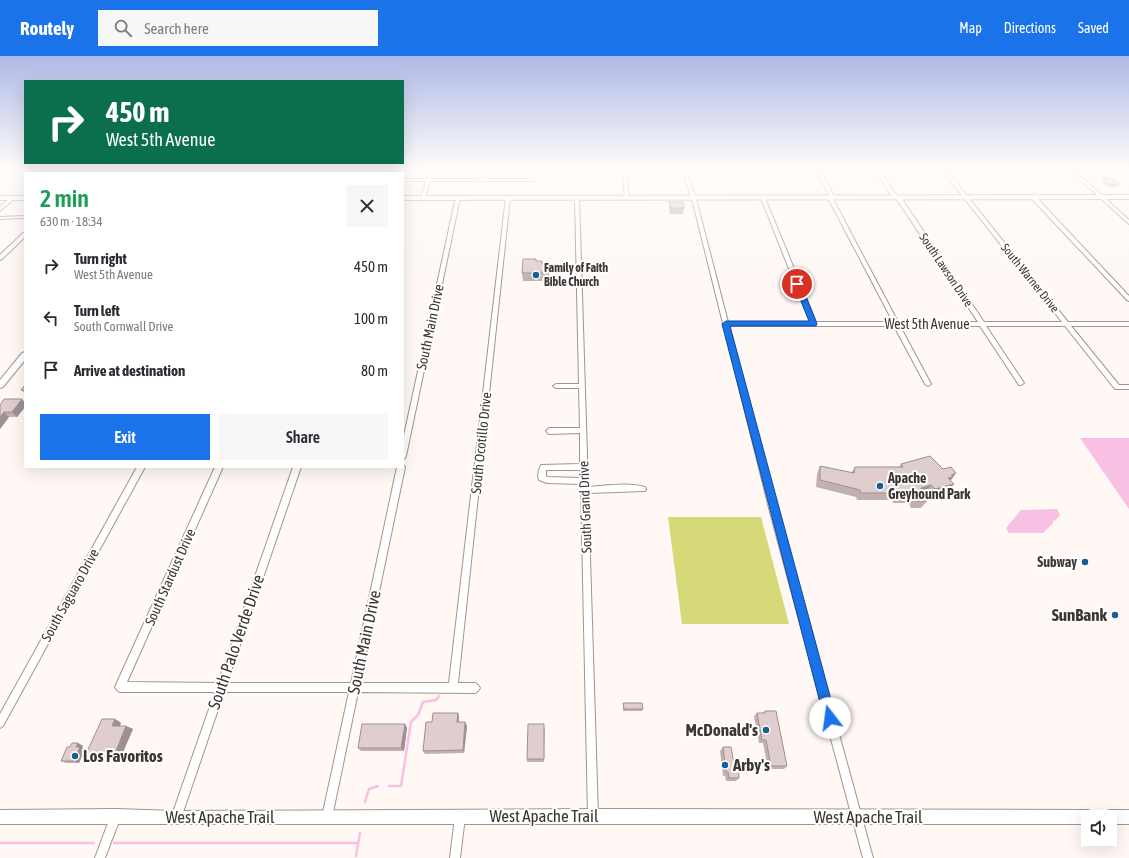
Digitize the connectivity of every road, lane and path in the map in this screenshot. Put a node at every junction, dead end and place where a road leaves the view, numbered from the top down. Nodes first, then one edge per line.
1 (456, 206) edge
2 (507, 206) edge
3 (577, 206) edge
4 (695, 206) edge
5 (766, 206) edge
6 (836, 206) edge
7 (903, 206) edge
8 (973, 206) edge
9 (1042, 206) edge
10 (1111, 206) edge
11 (24, 217) edge
12 (0, 218) edge
13 (1129, 223) edge
14 (24, 235) edge
15 (0, 258) edge
16 (1129, 300) edge
17 (726, 324) junction
18 (814, 324) junction
19 (897, 324) junction
20 (982, 324) junction
21 (1067, 324) junction
22 (1129, 324) edge
23 (24, 356) edge
24 (1021, 383) dead end
25 (928, 384) dead end
26 (0, 385) edge
27 (556, 386) dead end
28 (582, 386) junction
29 (1129, 387) edge
30 (583, 430) junction
31 (549, 431) dead end
32 (404, 451) edge
33 (584, 467) junction
34 (140, 468) edge
35 (219, 468) edge
36 (297, 468) edge
37 (401, 468) edge
38 (584, 481) junction
39 (642, 489) dead end
40 (584, 490) junction
41 (221, 687) junction
42 (354, 687) junction
43 (453, 687) junction
44 (475, 688) dead end
45 (0, 723) edge
46 (0, 816) edge
47 (116, 816) junction
48 (594, 816) junction
49 (328, 817) junction
50 (460, 817) junction
51 (857, 817) junction
52 (1081, 817) edge
53 (1117, 817) edge
54 (1129, 817) edge
55 (176, 818) junction
56 (100, 858) edge
57 (455, 858) edge
58 (868, 858) edge

1 - 32 street, South Main Drive
2 - 43 street, South Ocotillo Drive
3 - 28 street, South Grand Drive
4 - 17 street
5 - 18 street
6 - 19 street
7 - 20 street, South Lawson Drive
8 - 21 street, South Warner Drive
9 - 16 street
10 - 13 street
11 - 12 street
14 - 15 street
17 - 18 street, West 5th Avenue
17 - 51 street
18 - 19 street, West 5th Avenue
19 - 20 street, West 5th Avenue
19 - 25 street
20 - 21 street, West 5th Avenue
20 - 24 street, South Lawson Drive
21 - 22 street, West 5th Avenue
21 - 29 street, South Warner Drive
23 - 26 main road
27 - 28 street
28 - 30 street, South Grand Drive
30 - 31 street
30 - 33 street, South Grand Drive
33 - 38 street, South Grand Drive
33 - 38 street
34 - 45 street, South Saguaro Drive
35 - 41 street, South Stardust Drive
36 - 41 street, South Palo Verde Drive
37 - 42 street, South Main Drive
38 - 40 street, South Grand Drive
39 - 40 street
40 - 48 street, South Grand Drive
41 - 42 street
41 - 55 street, South Palo Verde Drive
42 - 43 street
42 - 49 street, South Main Drive
43 - 44 street
46 - 47 main road, West Apache Trail
47 - 55 main road, West Apache Trail
47 - 56 street
48 - 50 main road, West Apache Trail
48 - 51 main road, West Apache Trail
49 - 50 main road, West Apache Trail
49 - 55 main road, West Apache Trail
50 - 57 street
51 - 52 main road, West Apache Trail
51 - 58 street
53 - 54 main road

